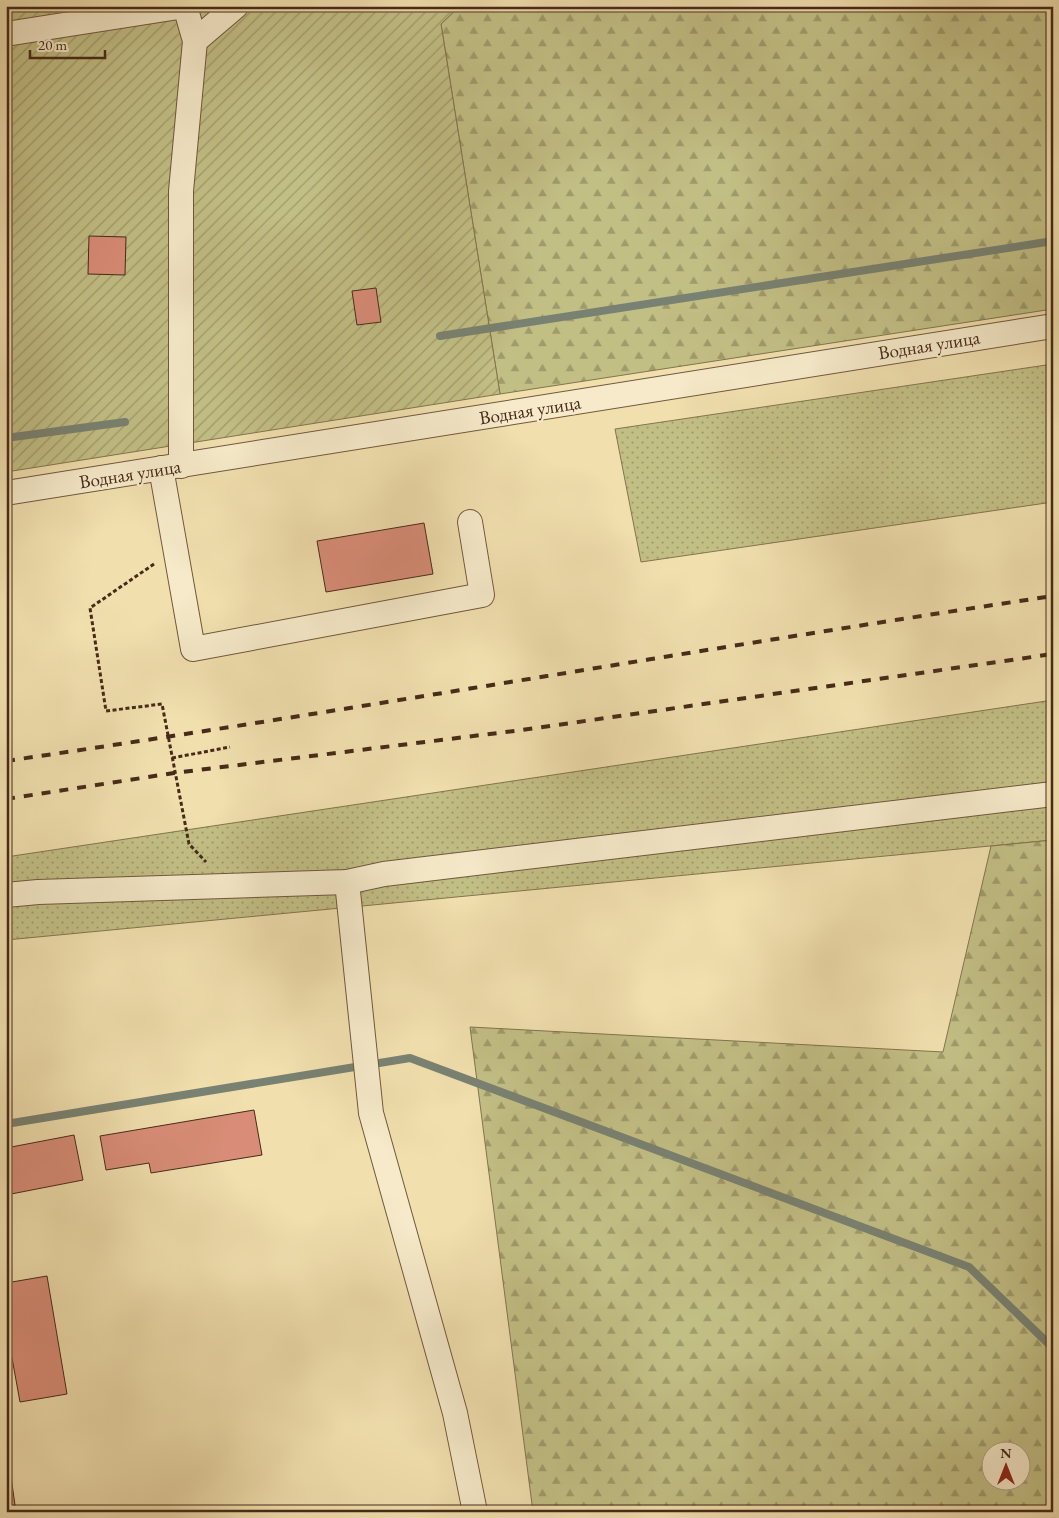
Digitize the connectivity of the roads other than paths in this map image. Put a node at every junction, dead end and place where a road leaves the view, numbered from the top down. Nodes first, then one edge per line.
1 (185, 6) edge
2 (236, 6) edge
3 (6, 34) edge
4 (195, 41) junction
5 (1053, 326) edge
6 (171, 467) junction
7 (6, 493) edge
8 (470, 522) dead end
9 (1053, 794) edge
10 (346, 882) junction
11 (6, 895) edge
12 (474, 1512) edge

1 - 3 street
1 - 4 street
2 - 4 street
4 - 6 street
5 - 6 street, Водная улица
6 - 7 street, Водная улица
6 - 8 street
9 - 10 street
10 - 11 street
10 - 12 street

